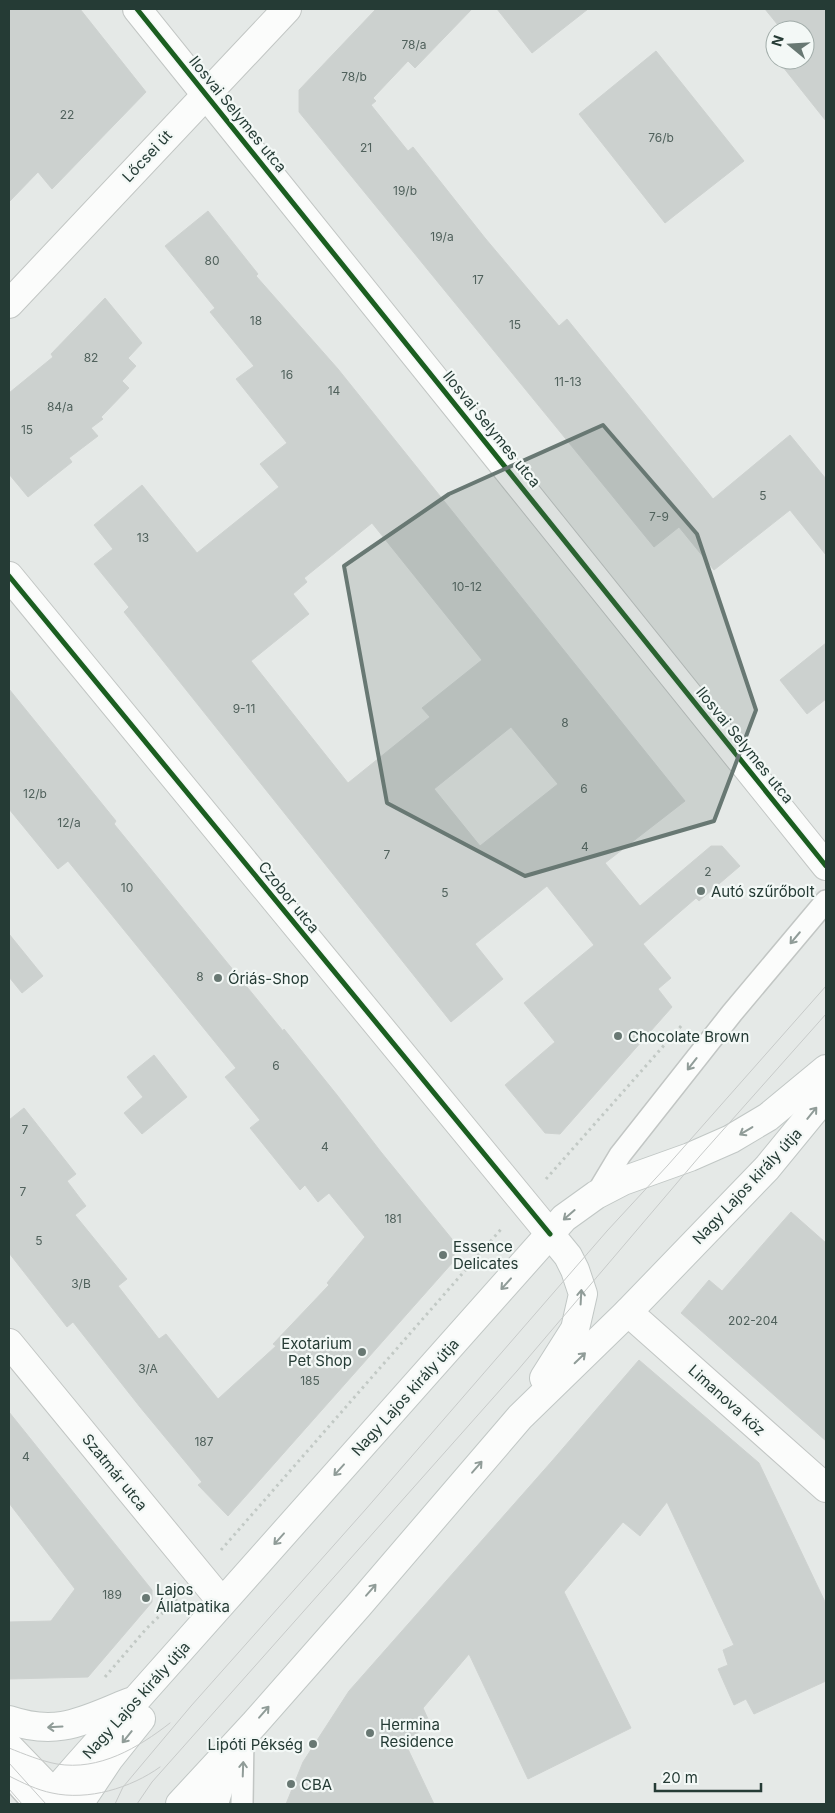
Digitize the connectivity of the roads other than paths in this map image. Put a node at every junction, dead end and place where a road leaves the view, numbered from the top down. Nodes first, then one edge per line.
1 (137, 9) edge
2 (287, 9) edge
3 (206, 94) junction
4 (9, 304) edge
5 (9, 576) edge
6 (826, 866) edge
7 (826, 901) edge
8 (826, 1070) edge
9 (826, 1096) edge
10 (596, 1195) junction
11 (550, 1234) junction
12 (628, 1312) junction
13 (9, 1343) edge
14 (520, 1416) junction
15 (826, 1488) edge
16 (222, 1602) junction
17 (202, 1624) junction
18 (134, 1701) junction
19 (9, 1720) edge
20 (237, 1741) junction
21 (9, 1748) edge
22 (9, 1776) edge
23 (49, 1802) edge
24 (79, 1804) edge
25 (180, 1804) edge
26 (214, 1804) edge
27 (242, 1804) edge

1 - 3 street, Ilosvai Selymes utca
2 - 3 street, Lőcsei út
3 - 4 street, Lőcsei út
3 - 6 street, Ilosvai Selymes utca
5 - 11 street, Czobor utca
7 -> 10 lane
8 -> 10 street, Nagy Lajos király útja
12 -> 9 street, Nagy Lajos király útja
10 -> 11 street, Nagy Lajos király útja
14 -> 11 street, Czobor utca
11 -> 16 street, Nagy Lajos király útja
14 -> 12 street, Nagy Lajos király útja
12 - 15 street, Limanova köz
13 - 16 street, Szatmár utca
20 -> 14 street, Nagy Lajos király útja
16 - 17 street, Nagy Lajos király útja
17 - 18 street, Nagy Lajos király útja
17 -> 24 street
18 -> 19 street
18 - 23 street, Nagy Lajos király útja
20 - 25 street, Nagy Lajos király útja
20 - 26 street
27 -> 20 lane
21 - 23 street
22 - 23 lane

